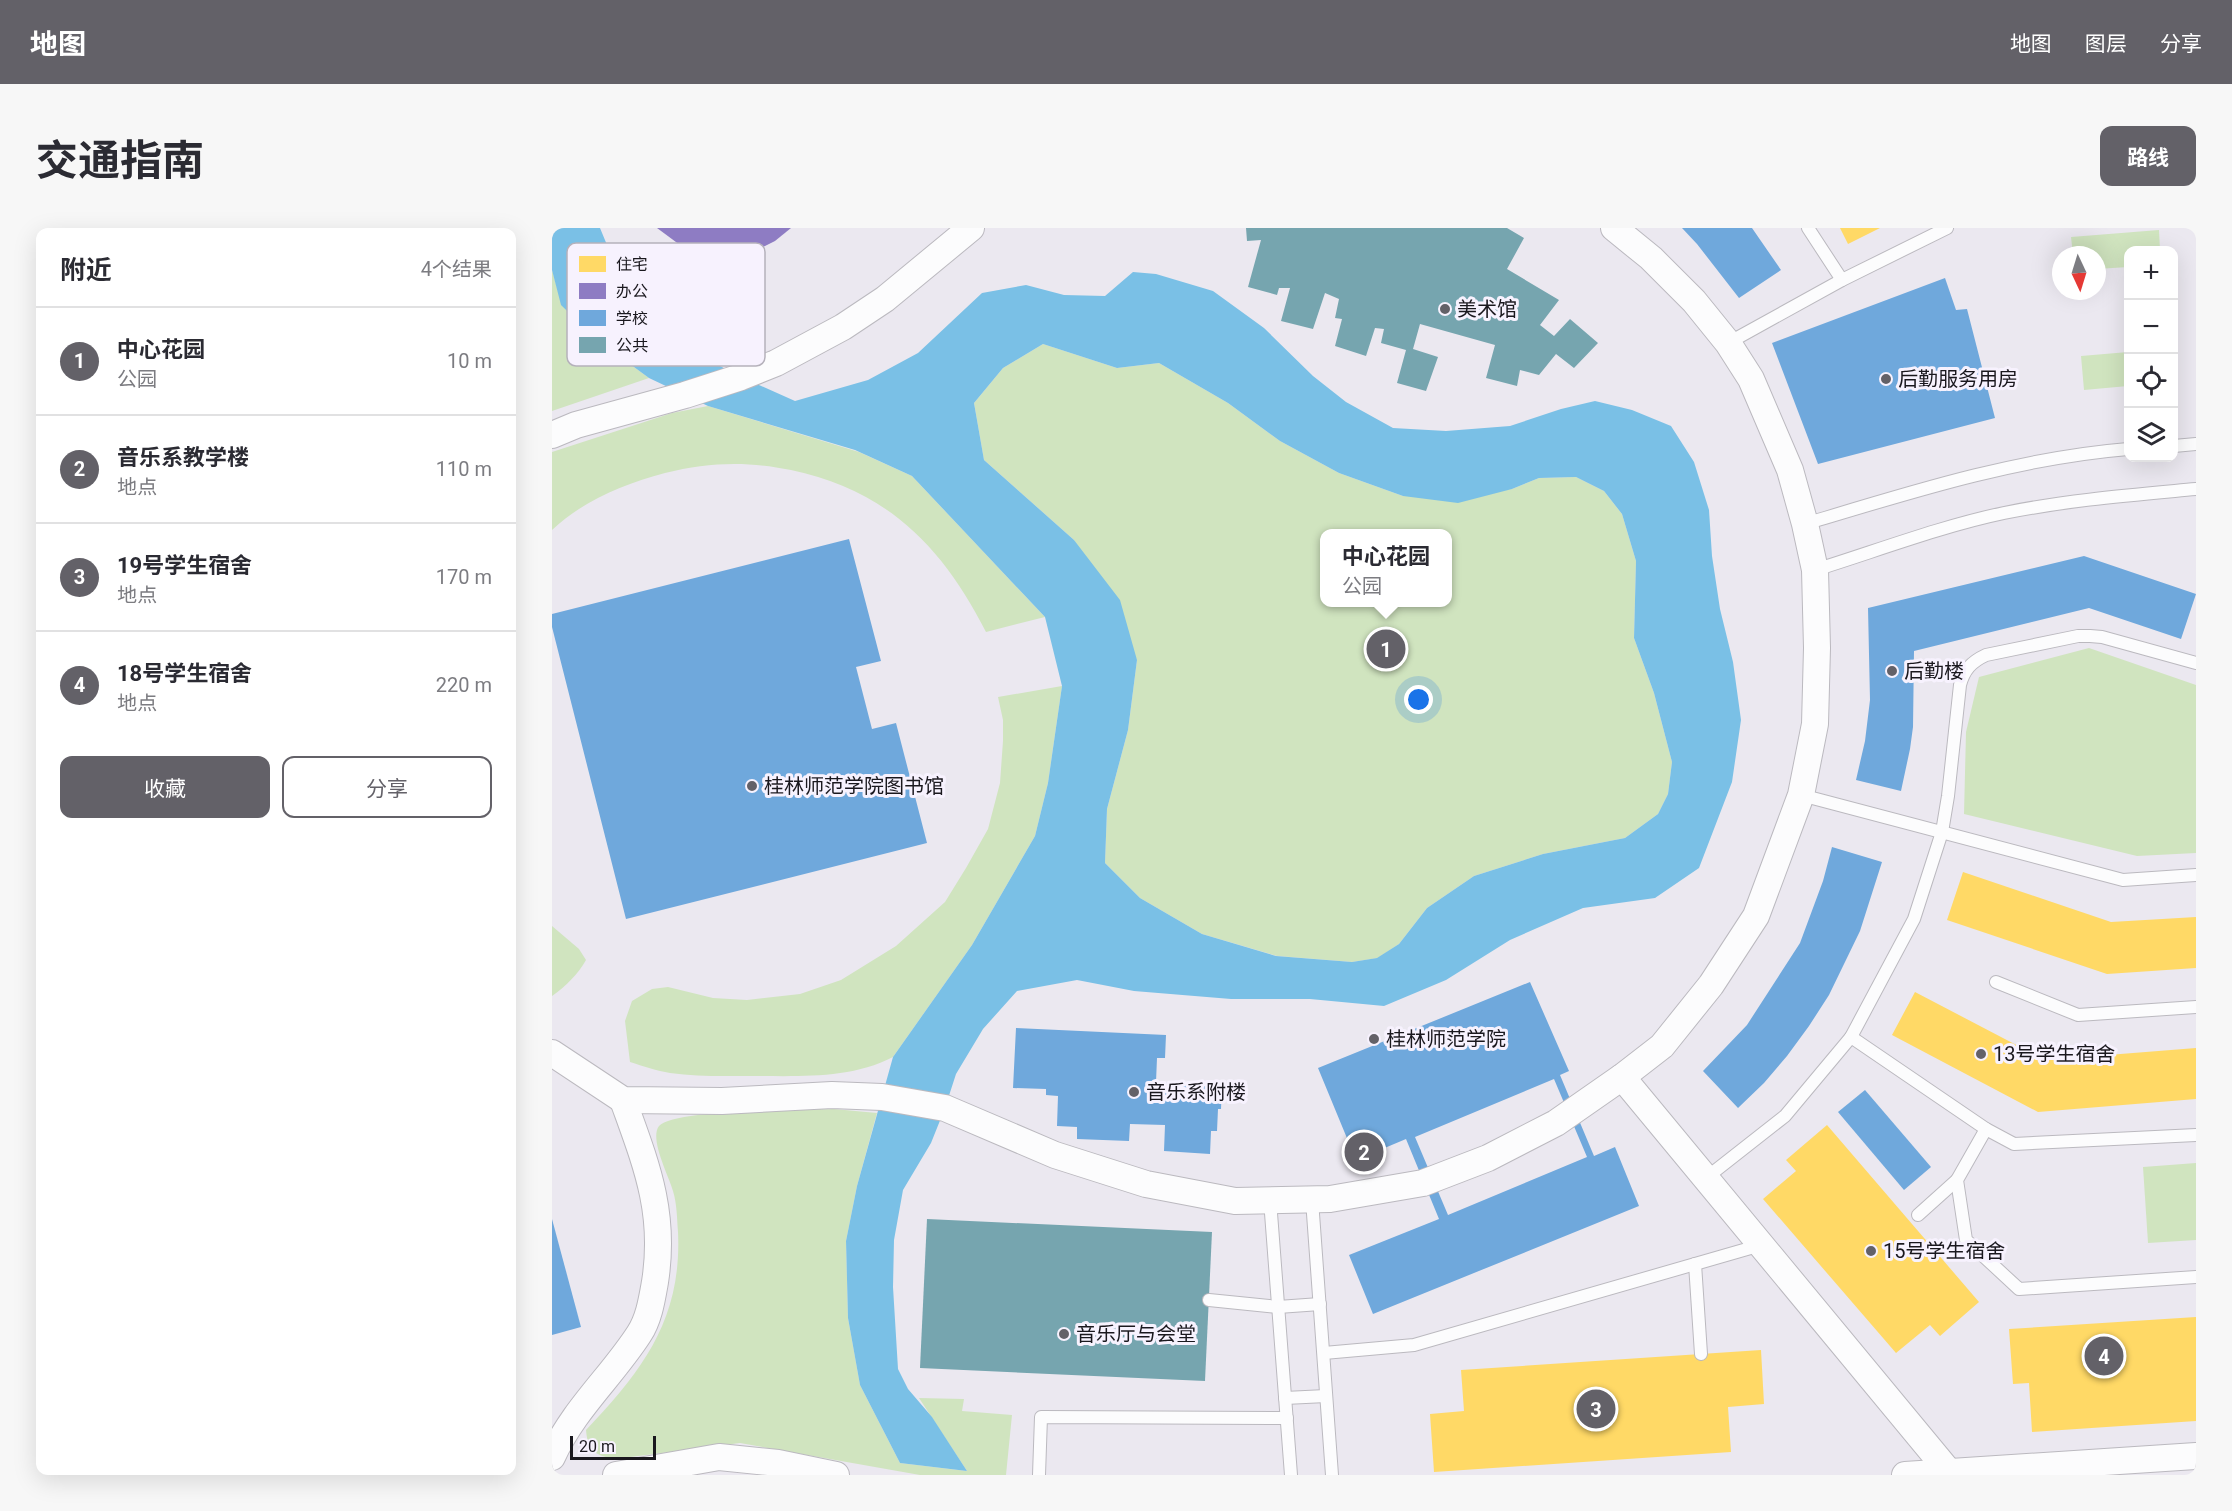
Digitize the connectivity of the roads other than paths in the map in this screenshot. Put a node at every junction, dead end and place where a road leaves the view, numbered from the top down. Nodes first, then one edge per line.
1 (970, 228) edge
2 (1614, 228) edge
3 (1808, 228) edge
4 (1947, 228) edge
5 (1842, 280) junction
6 (1728, 343) junction
7 (552, 435) edge
8 (2196, 444) edge
9 (2178, 446) edge
10 (2124, 449) edge
11 (2196, 489) edge
12 (1805, 524) junction
13 (1815, 570) junction
14 (2196, 663) edge
15 (1801, 795) junction
16 (1942, 832) junction
17 (2196, 875) edge
18 (1996, 982) dead end
19 (2196, 1007) edge
20 (1851, 1037) junction
21 (552, 1053) edge
22 (1622, 1077) junction
23 (623, 1100) junction
24 (1986, 1129) junction
25 (2196, 1135) edge
26 (1706, 1178) junction
27 (1957, 1180) junction
28 (1270, 1200) junction
29 (1312, 1200) junction
30 (1918, 1215) dead end
31 (1761, 1245) junction
32 (1695, 1264) junction
33 (2196, 1277) edge
34 (1209, 1300) dead end
35 (1320, 1304) junction
36 (1278, 1307) junction
37 (1324, 1353) junction
38 (1701, 1354) dead end
39 (1326, 1395) junction
40 (1285, 1398) junction
41 (1287, 1418) junction
42 (2196, 1456) edge
43 (552, 1457) edge
44 (1949, 1472) junction
45 (616, 1475) edge
46 (836, 1475) edge
47 (1039, 1475) edge
48 (1291, 1475) edge
49 (1332, 1475) edge
50 (1905, 1475) edge

1 - 7 street
2 - 6 street
3 - 5 lane
4 - 5 lane
5 - 6 lane
6 - 12 street
8 - 9 lane
10 - 12 lane
11 - 13 lane
12 - 13 street
13 - 15 street
14 - 16 lane
15 - 16 lane
15 - 22 street
16 - 17 lane
16 - 20 lane
18 - 19 lane
20 - 24 lane
20 - 26 lane
21 - 23 street
22 - 26 street
22 - 29 street
23 - 28 street
23 - 43 street
24 - 25 lane
24 - 27 lane
26 - 31 street
27 - 30 lane
27 - 33 lane
28 - 29 street
28 - 36 lane
29 - 35 lane
31 - 32 lane
31 - 44 street
32 - 37 lane
32 - 38 lane
34 - 36 lane
35 - 36 lane
35 - 37 lane
36 - 40 lane
37 - 39 lane
39 - 40 lane
39 - 49 lane
40 - 41 lane
41 - 47 lane
41 - 48 lane
42 - 44 street
44 - 50 street
45 - 46 street

